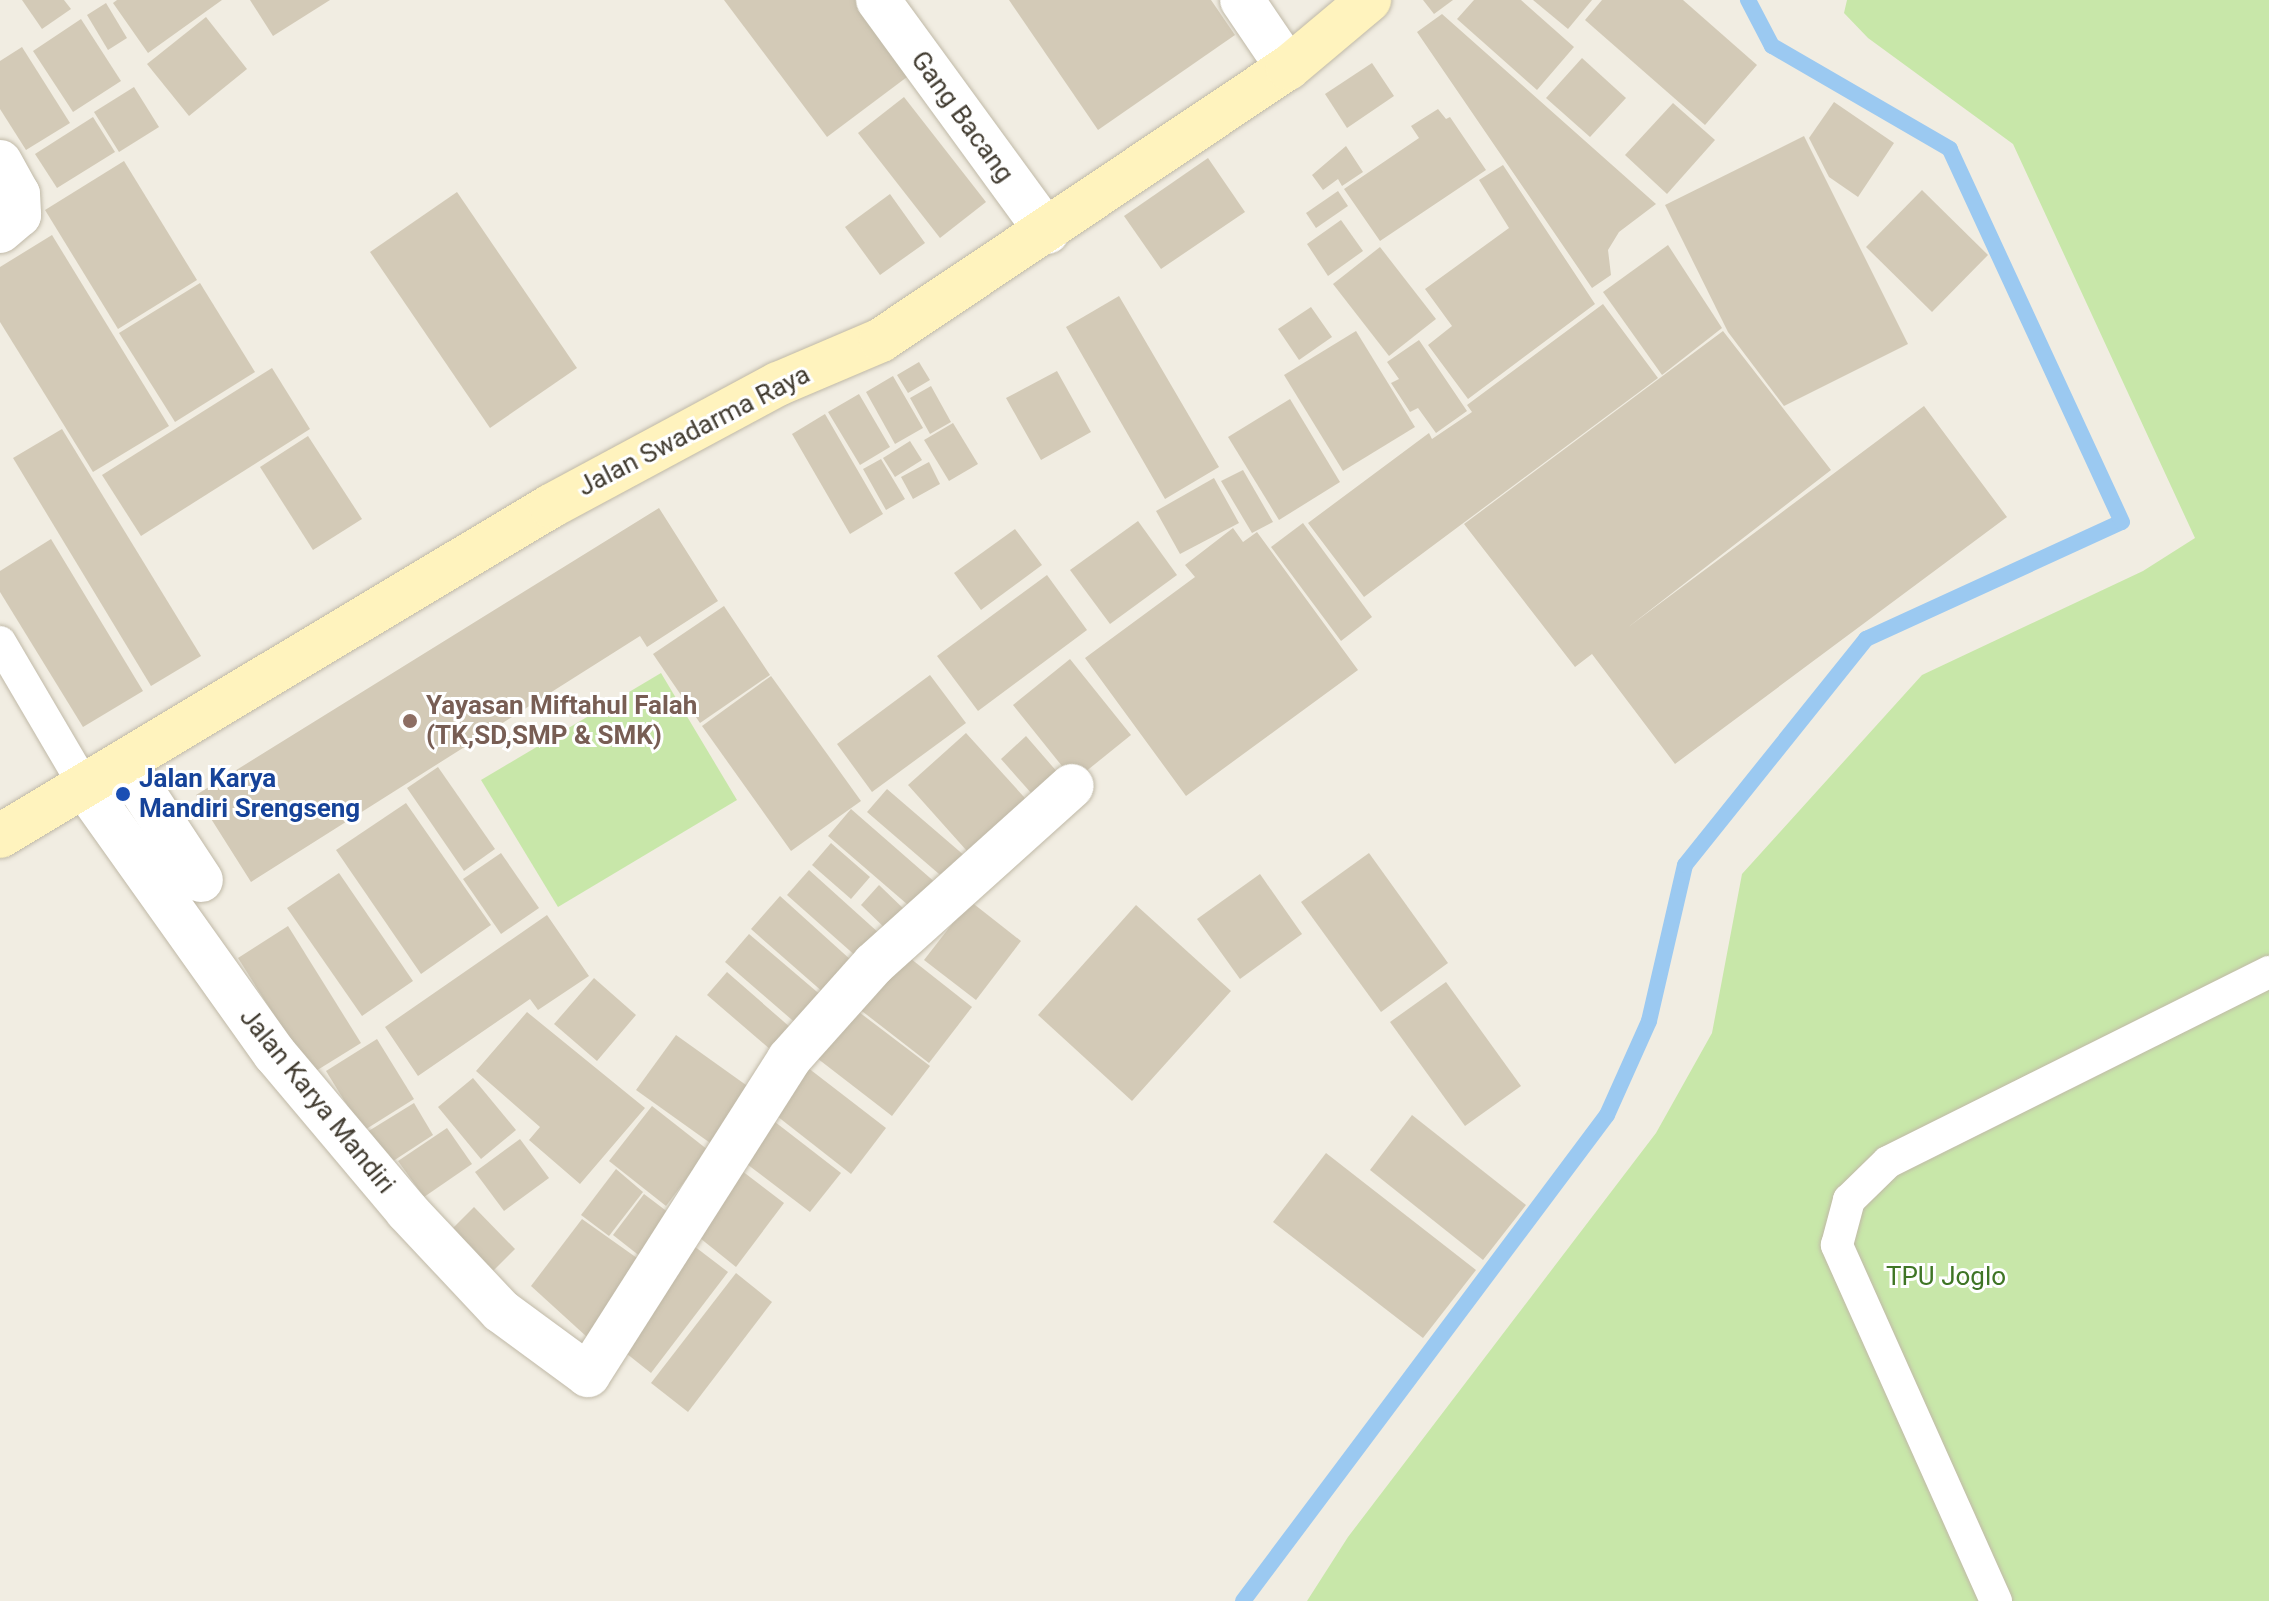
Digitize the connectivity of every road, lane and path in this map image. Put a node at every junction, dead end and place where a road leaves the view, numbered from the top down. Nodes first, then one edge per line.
1 (878, 0) edge
2 (1242, 0) edge
3 (1369, 0) edge
4 (1288, 68) junction
5 (0, 162) edge
6 (0, 231) edge
7 (1047, 232) junction
8 (0, 642) edge
9 (124, 763) junction
10 (1072, 786) dead end
11 (85, 787) junction
12 (0, 836) edge
13 (201, 880) dead end
14 (2269, 972) edge
15 (1996, 1601) edge

1 - 7 street, Gang Bacang
2 - 4 street
3 - 4 main road, Jalan Swadarma Raya
4 - 7 main road, Jalan Swadarma Raya
5 - 6 street
7 - 9 main road, Jalan Swadarma Raya
8 - 11 lane
9 - 11 main road, Jalan Swadarma Raya
9 - 13 street
10 - 11 street, Jalan Karya Mandiri
11 - 12 main road, Jalan Swadarma Raya
14 - 15 lane

